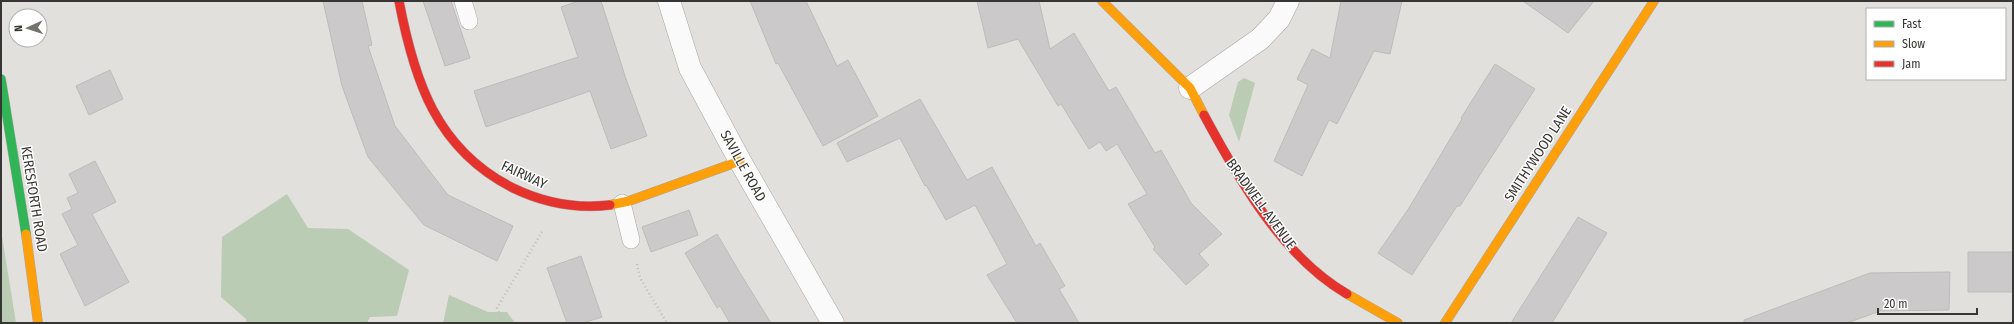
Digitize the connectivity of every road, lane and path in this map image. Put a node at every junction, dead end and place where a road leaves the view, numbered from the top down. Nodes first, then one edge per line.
1 (399, 1) edge
2 (462, 1) edge
3 (669, 1) edge
4 (1102, 1) edge
5 (1288, 1) edge
6 (1654, 1) edge
7 (469, 21) dead end
8 (1, 79) edge
9 (1190, 88) junction
10 (3, 100) edge
11 (740, 161) junction
12 (554, 203) junction
13 (622, 203) junction
14 (631, 240) joint
15 (38, 323) edge
16 (504, 323) edge
17 (667, 323) edge
18 (833, 323) edge
19 (1398, 323) edge
20 (1445, 323) edge

1 - 12 street, FAIRWAY
2 - 7 lane
3 - 11 street, SAVILLE ROAD
4 - 9 street, BRADWELL AVENUE
5 - 9 street
6 - 20 street, SMITHYWOOD LANE
8 - 10 street, KERESFORTH ROAD
9 - 19 street, BRADWELL AVENUE
10 - 15 street, KERESFORTH ROAD
11 - 13 street, FAIRWAY
11 - 18 street, SAVILLE ROAD
12 - 13 street, FAIRWAY
12 - 16 path
13 - 14 lane
14 - 17 path

